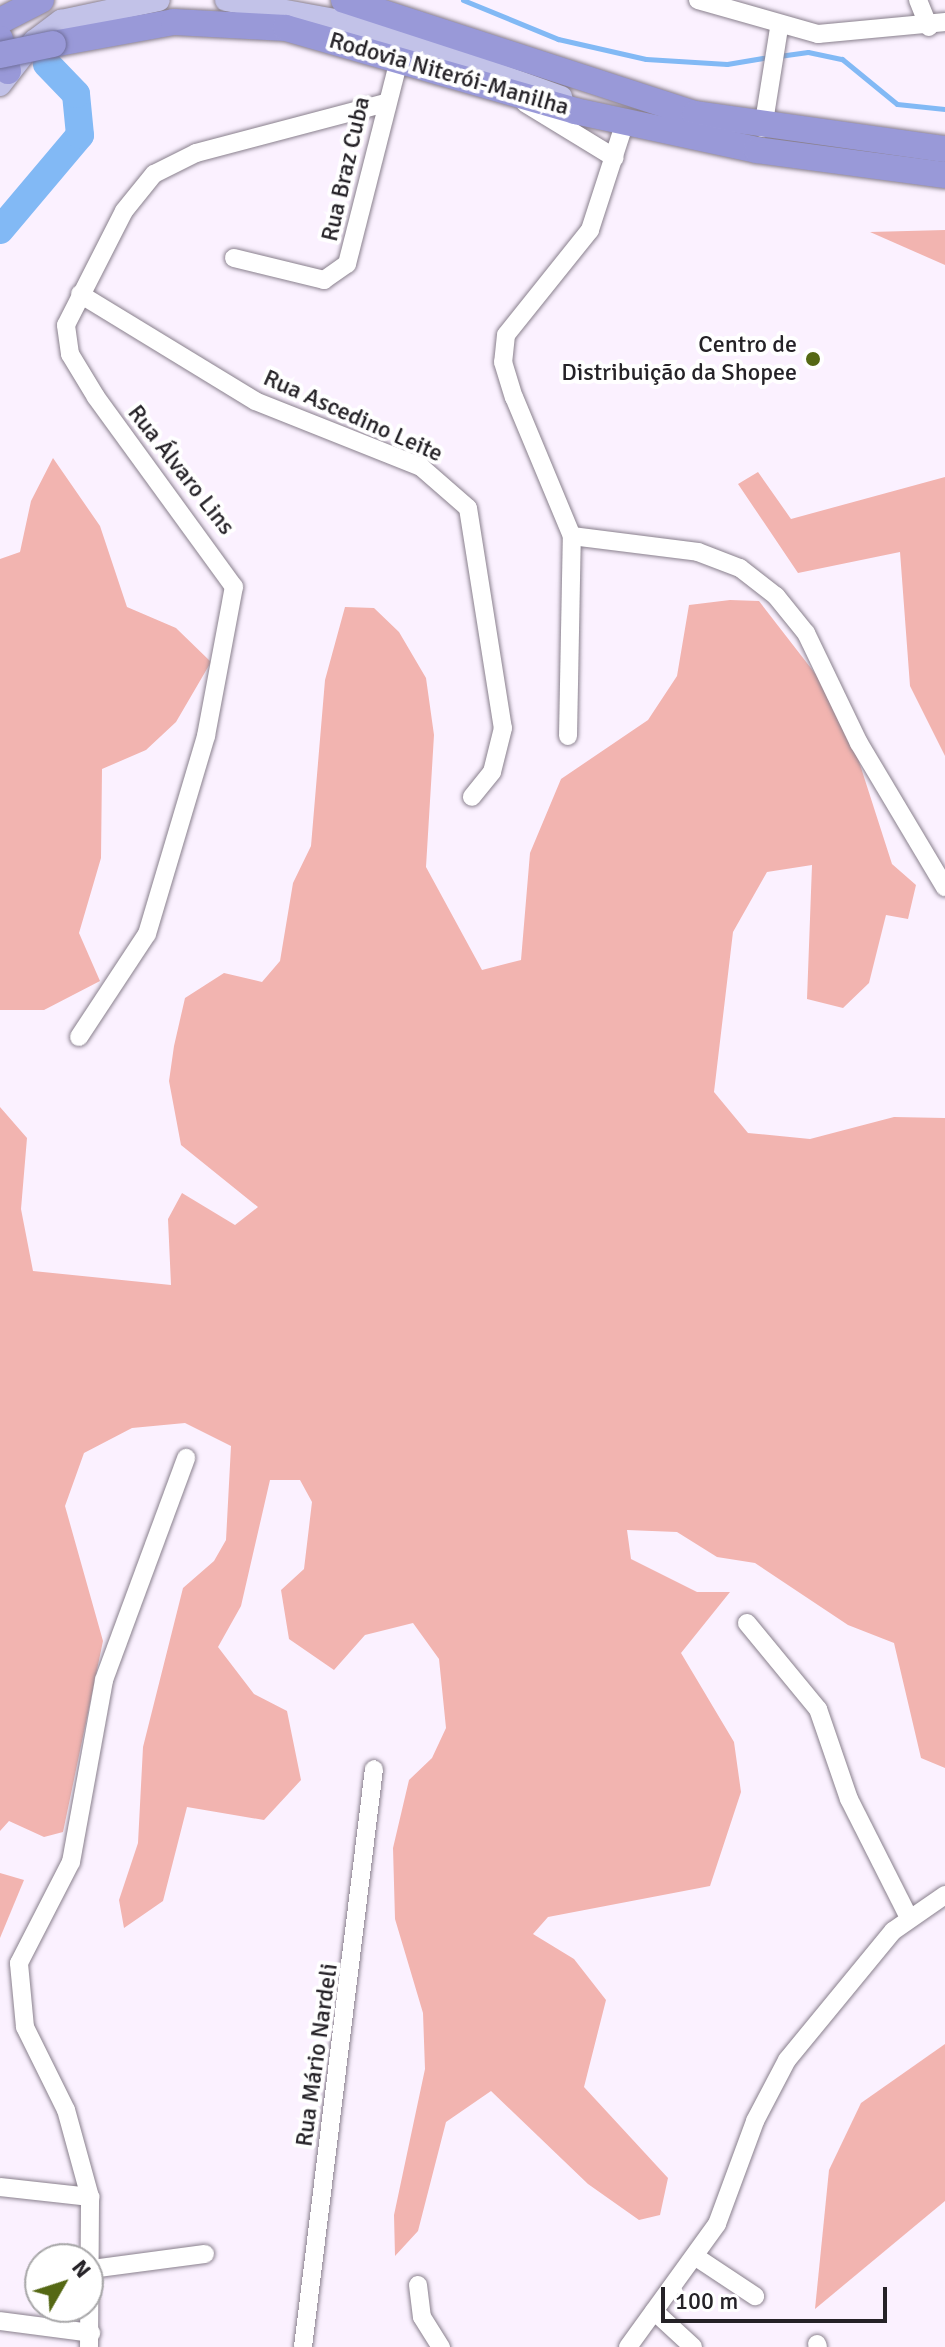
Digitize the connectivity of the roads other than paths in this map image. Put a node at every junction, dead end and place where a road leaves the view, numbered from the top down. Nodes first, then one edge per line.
1 (41, 0) edge
2 (159, 0) edge
3 (226, 0) edge
4 (344, 0) edge
5 (698, 0) edge
6 (918, 0) edge
7 (0, 21) edge
8 (937, 25) edge
9 (777, 36) junction
10 (0, 39) edge
11 (399, 60) junction
12 (3, 70) edge
13 (516, 98) junction
14 (385, 103) junction
15 (625, 122) junction
16 (763, 128) junction
17 (945, 149) edge
18 (615, 158) junction
19 (945, 175) edge
20 (234, 258) dead end
21 (80, 294) junction
22 (572, 536) junction
23 (568, 736) dead end
24 (472, 797) dead end
25 (945, 887) edge
26 (79, 1037) dead end
27 (186, 1458) dead end
28 (747, 1623) dead end
29 (374, 1769) dead end
30 (945, 1895) edge
31 (909, 1918) junction
32 (0, 2187) edge
33 (90, 2197) junction
34 (91, 2243) edge
35 (205, 2254) dead end
36 (696, 2257) junction
37 (104, 2267) edge
38 (418, 2285) dead end
39 (755, 2296) dead end
40 (654, 2311) junction
41 (0, 2321) edge
42 (90, 2340) edge
43 (303, 2347) edge
44 (441, 2347) edge
45 (628, 2347) edge
46 (693, 2347) edge

1 - 7 highway
2 - 12 main road
3 - 15 main road
4 - 16 highway, Rodovia Niterói-Manilha
5 - 9 street
6 - 8 street
8 - 9 street
9 - 16 street
10 - 12 highway
11 - 12 highway, Rodovia Niterói-Manilha, bridge
11 - 13 highway, Rodovia Niterói-Manilha
11 - 14 street, Rua Braz Cuba
13 - 15 highway, Rodovia Niterói-Manilha
13 - 18 street
14 - 20 street, Rua Braz Cuba
14 - 21 street, Rua Álvaro Lins
15 - 18 street
15 - 19 highway, Rodovia Niterói-Manilha
16 - 17 highway, Rodovia Niterói-Manilha
18 - 22 street
21 - 24 street, Rua Ascedino Leite
21 - 26 street, Rua Álvaro Lins
22 - 23 street
22 - 25 street
27 - 33 street
28 - 31 street
29 - 43 street, Rua Mário Nardeli
30 - 31 street
31 - 36 street
32 - 33 street
33 - 34 street
35 - 37 street
36 - 39 street
36 - 40 street
38 - 44 street
40 - 45 street
40 - 46 street
41 - 42 street

